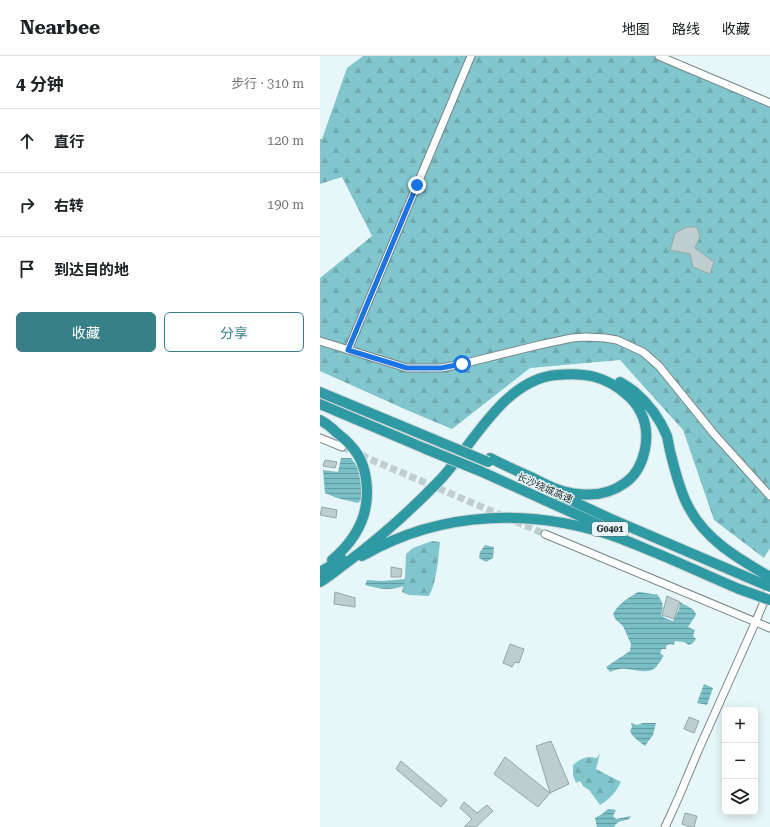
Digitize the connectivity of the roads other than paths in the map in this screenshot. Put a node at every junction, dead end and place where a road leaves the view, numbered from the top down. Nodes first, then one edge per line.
1 (471, 56) edge
2 (659, 56) edge
3 (770, 103) edge
4 (320, 341) edge
5 (348, 350) junction
6 (320, 392) edge
7 (320, 404) edge
8 (320, 420) edge
9 (320, 438) edge
10 (342, 447) tunnel mouth
11 (489, 460) junction
12 (770, 496) edge
13 (545, 534) tunnel mouth
14 (323, 573) edge
15 (770, 578) edge
16 (320, 582) edge
17 (741, 583) junction
18 (770, 587) edge
19 (770, 599) edge
20 (756, 621) junction
21 (770, 628) edge
22 (666, 827) edge

1 - 5 street
2 - 3 street
4 - 5 street
5 - 12 street
6 - 11 highway
7 - 17 highway, 长沙绕城高速 / G0401, bridge
8 - 14 highway
9 - 10 street
11 - 14 highway
11 - 17 highway, 长沙绕城高速 / G0401
13 - 20 street
14 - 15 highway
14 - 16 highway
14 - 17 highway
17 - 18 highway, 长沙绕城高速 / G0401
17 - 19 highway, bridge
18 - 20 street
20 - 21 street
20 - 22 street

